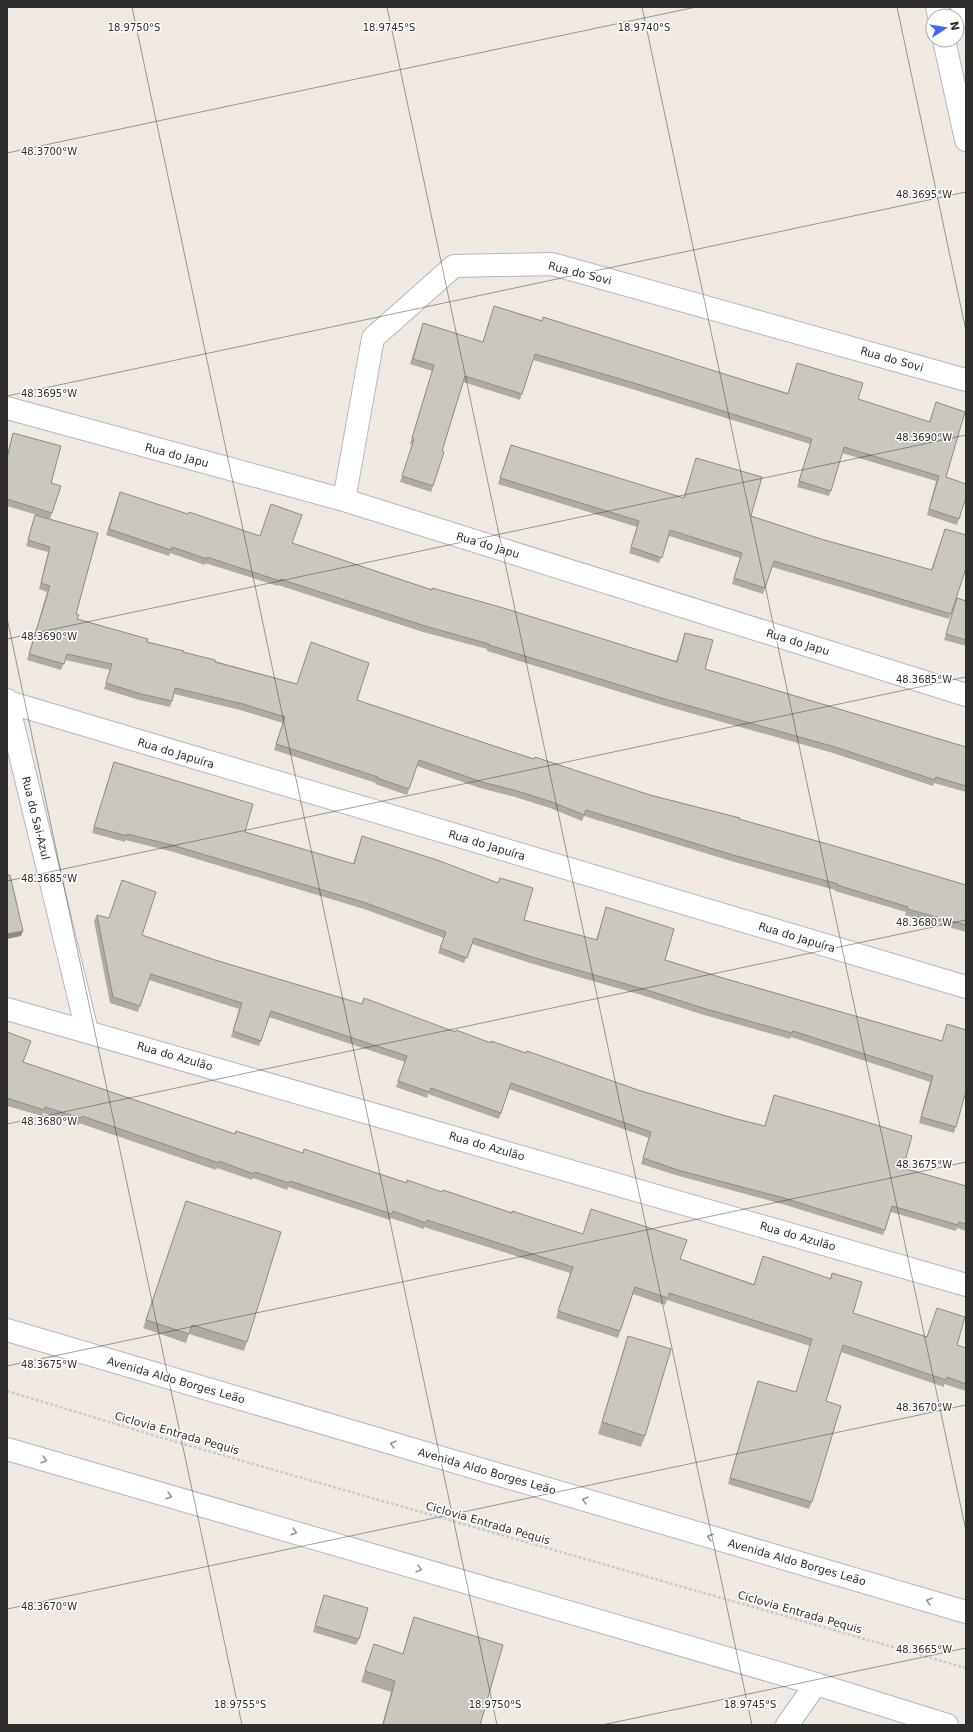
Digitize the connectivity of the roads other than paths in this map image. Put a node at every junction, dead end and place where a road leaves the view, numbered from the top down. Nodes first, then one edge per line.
1 (946, 48) edge
2 (966, 140) edge
3 (966, 380) edge
4 (7, 408) edge
5 (344, 500) junction
6 (966, 695) edge
7 (7, 701) edge
8 (966, 987) edge
9 (7, 1008) edge
10 (87, 1031) junction
11 (966, 1285) edge
12 (7, 1330) edge
13 (7, 1449) edge
14 (966, 1612) edge
15 (816, 1684) junction
16 (787, 1725) edge
17 (947, 1725) edge

1 - 2 street
3 - 5 street, Rua do Sovi
4 - 5 street, Rua do Japu
5 - 6 street, Rua do Japu
7 - 8 street, Rua do Japuíra
7 - 10 street, Rua do Sai-Azul
9 - 10 street, Rua do Azulão
10 - 11 street, Rua do Azulão
14 -> 12 street, Avenida Aldo Borges Leão
13 -> 15 street
15 - 16 street
15 - 17 street

